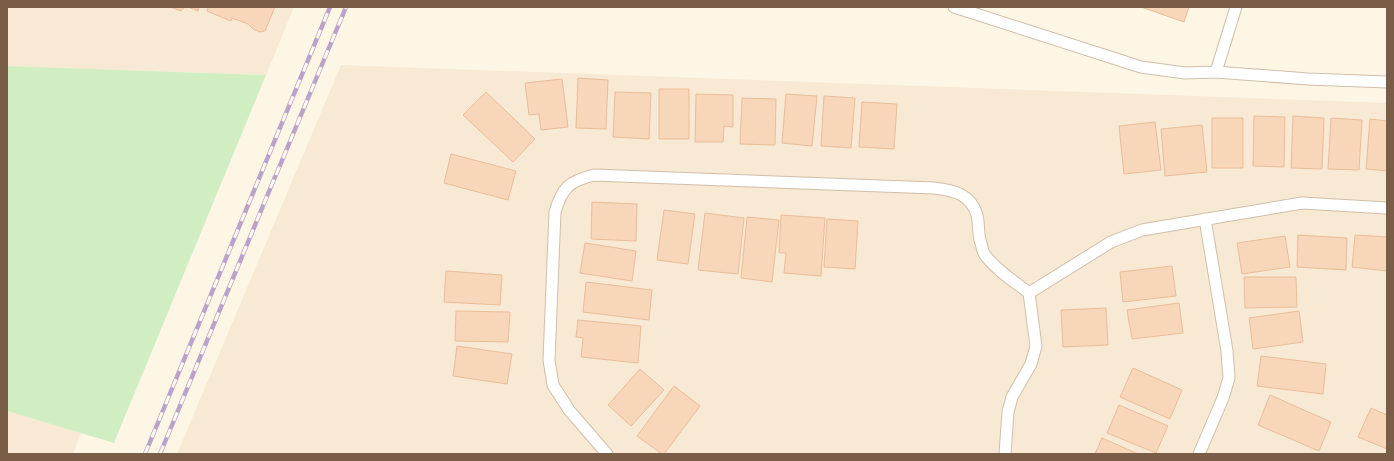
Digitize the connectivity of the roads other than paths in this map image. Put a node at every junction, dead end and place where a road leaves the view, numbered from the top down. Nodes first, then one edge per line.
1 (954, 7) edge
2 (1236, 7) edge
3 (1216, 72) junction
4 (1387, 82) edge
5 (1387, 208) edge
6 (1205, 219) junction
7 (1029, 293) junction
8 (607, 454) edge
9 (1004, 454) edge
10 (1199, 454) edge

1 - 3 lane
2 - 3 lane
3 - 4 lane
5 - 6 lane
6 - 7 lane
6 - 10 lane
7 - 8 lane
7 - 9 lane

